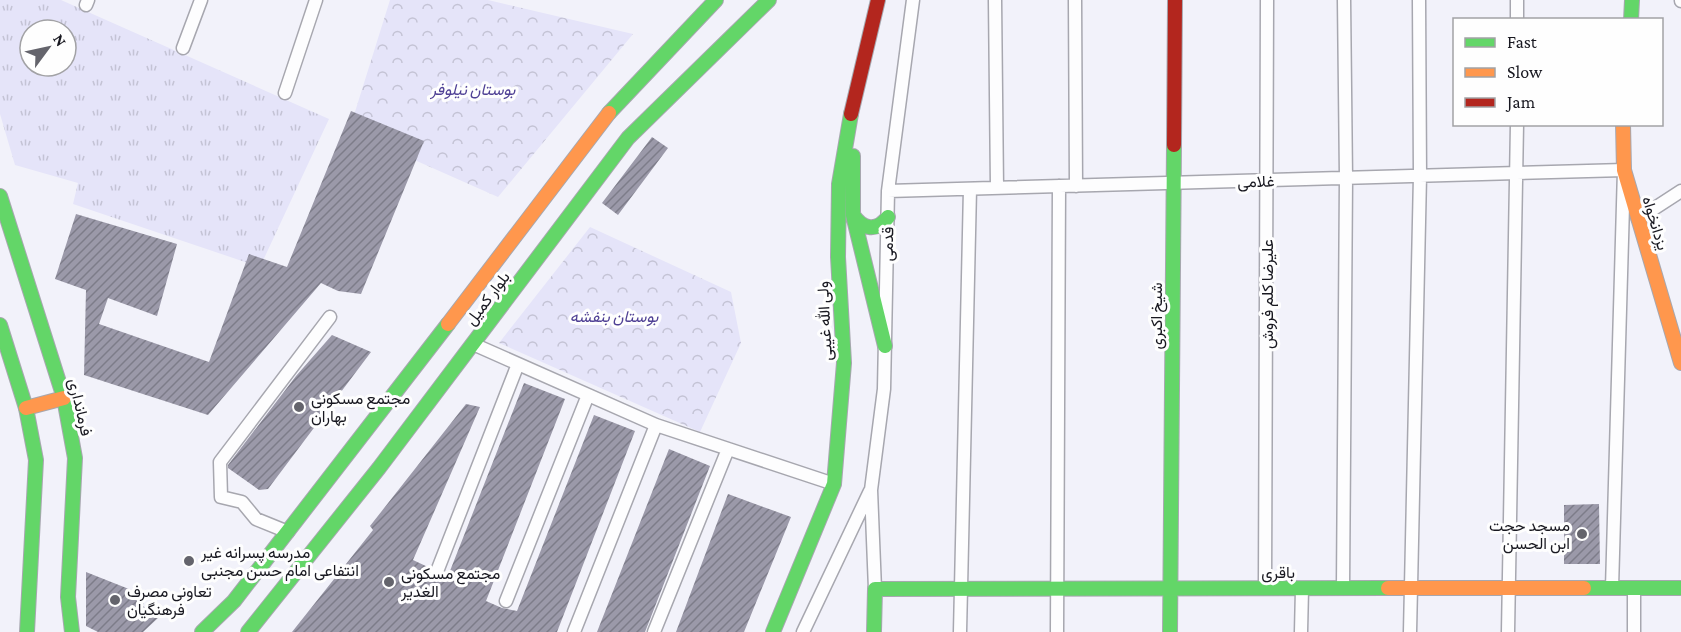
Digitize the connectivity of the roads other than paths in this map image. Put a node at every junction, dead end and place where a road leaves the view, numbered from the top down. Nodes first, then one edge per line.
1 (201, 0) edge
2 (316, 0) edge
3 (716, 0) edge
4 (769, 0) edge
5 (878, 0) edge
6 (913, 0) edge
7 (995, 0) edge
8 (1075, 0) edge
9 (1175, 0) edge
10 (1267, 0) edge
11 (1344, 0) edge
12 (1419, 0) edge
13 (1516, 0) edge
14 (1632, 0) edge
15 (1517, 18) edge
16 (1631, 18) edge
17 (183, 48) dead end
18 (285, 93) dead end
19 (852, 111) junction
20 (1517, 126) edge
21 (1623, 126) edge
22 (1623, 170) junction
23 (1518, 173) junction
24 (1420, 176) junction
25 (1346, 178) junction
26 (1267, 180) junction
27 (1174, 183) junction
28 (1059, 186) junction
29 (1076, 186) junction
30 (997, 188) junction
31 (970, 189) junction
32 (888, 191) junction
33 (1681, 191) edge
34 (0, 196) edge
35 (853, 215) junction
36 (888, 217) junction
37 (1638, 219) junction
38 (330, 317) dead end
39 (1676, 323) edge
40 (0, 325) edge
41 (472, 344) junction
42 (885, 346) junction
43 (1681, 363) edge
44 (518, 364) junction
45 (588, 395) junction
46 (64, 398) junction
47 (26, 408) junction
48 (656, 425) junction
49 (728, 449) junction
50 (834, 484) junction
51 (871, 490) junction
52 (288, 532) junction
53 (436, 574) dead end
54 (1170, 588) junction
55 (1266, 588) junction
56 (1302, 588) junction
57 (1343, 588) junction
58 (1411, 588) junction
59 (1509, 588) junction
60 (1612, 588) junction
61 (1634, 588) junction
62 (1681, 588) edge
63 (875, 589) junction
64 (961, 589) junction
65 (1056, 589) junction
66 (506, 601) dead end
67 (27, 632) edge
68 (72, 632) edge
69 (202, 632) edge
70 (248, 632) edge
71 (574, 632) edge
72 (654, 632) edge
73 (773, 632) edge
74 (803, 632) edge
75 (874, 632) edge
76 (960, 632) edge
77 (1057, 632) edge
78 (1170, 632) edge
79 (1301, 632) edge
80 (1410, 632) edge
81 (1508, 632) edge
82 (1634, 632) edge

1 - 17 street
2 - 18 street
3 - 52 street, بلوار کمیل
4 - 41 street, بلوار کمیل
5 - 19 street, ولی الله غیبی
6 - 32 street, قدمی
7 - 30 street
8 - 29 street
9 - 27 street, شیخ اکبری
10 - 26 street, علیرضا کلم فروش
11 - 25 street
12 - 24 street
13 - 15 street
14 - 16 street
19 - 35 street
19 - 50 street, ولی الله غیبی
20 - 23 street
21 - 22 street, یزدانخواه
22 - 23 street, غلامی
22 - 37 street, یزدانخواه
22 - 60 street
23 - 24 street, غلامی
23 - 59 street
24 - 25 street, غلامی
24 - 58 street
25 - 26 street, غلامی
25 - 57 street
26 - 27 street, غلامی
26 - 55 street, علیرضا کلم فروش
27 - 29 street, غلامی
27 - 54 street, شیخ اکبری
28 - 29 street, غلامی
28 - 30 street, غلامی
28 - 65 street
30 - 31 street, غلامی
31 - 32 street, غلامی
31 - 64 street
32 - 36 street, قدمی
33 - 37 street
34 - 46 street, فرمانداری
35 - 36 street
35 - 42 street
36 - 42 street, قدمی
37 - 39 street, یزدانخواه
38 - 52 street
39 - 43 street, یزدانخواه
40 - 47 street
41 - 44 street
41 - 70 street, بلوار کمیل
42 - 51 street, قدمی
44 - 45 street
44 - 53 street
45 - 48 street
45 - 66 street
46 - 47 street
46 - 68 street, فرمانداری
47 - 67 street
48 - 49 street
48 - 71 street
49 - 50 street
49 - 72 street
50 - 73 street, ولی الله غیبی
51 - 63 street
51 - 74 street
52 - 69 street, بلوار کمیل
54 - 55 street, باقری
54 - 65 street, باقری
54 - 78 street, شیخ اکبری
55 - 56 street, باقری
56 - 57 street, باقری
56 - 79 street
57 - 58 street, باقری
58 - 59 street, باقری
58 - 80 street
59 - 60 street, باقری
59 - 81 street
60 - 61 street, باقری
61 - 62 street, باقری
61 - 82 street
63 - 64 street, باقری
63 - 75 street
64 - 65 street, باقری
64 - 76 street
65 - 77 street

